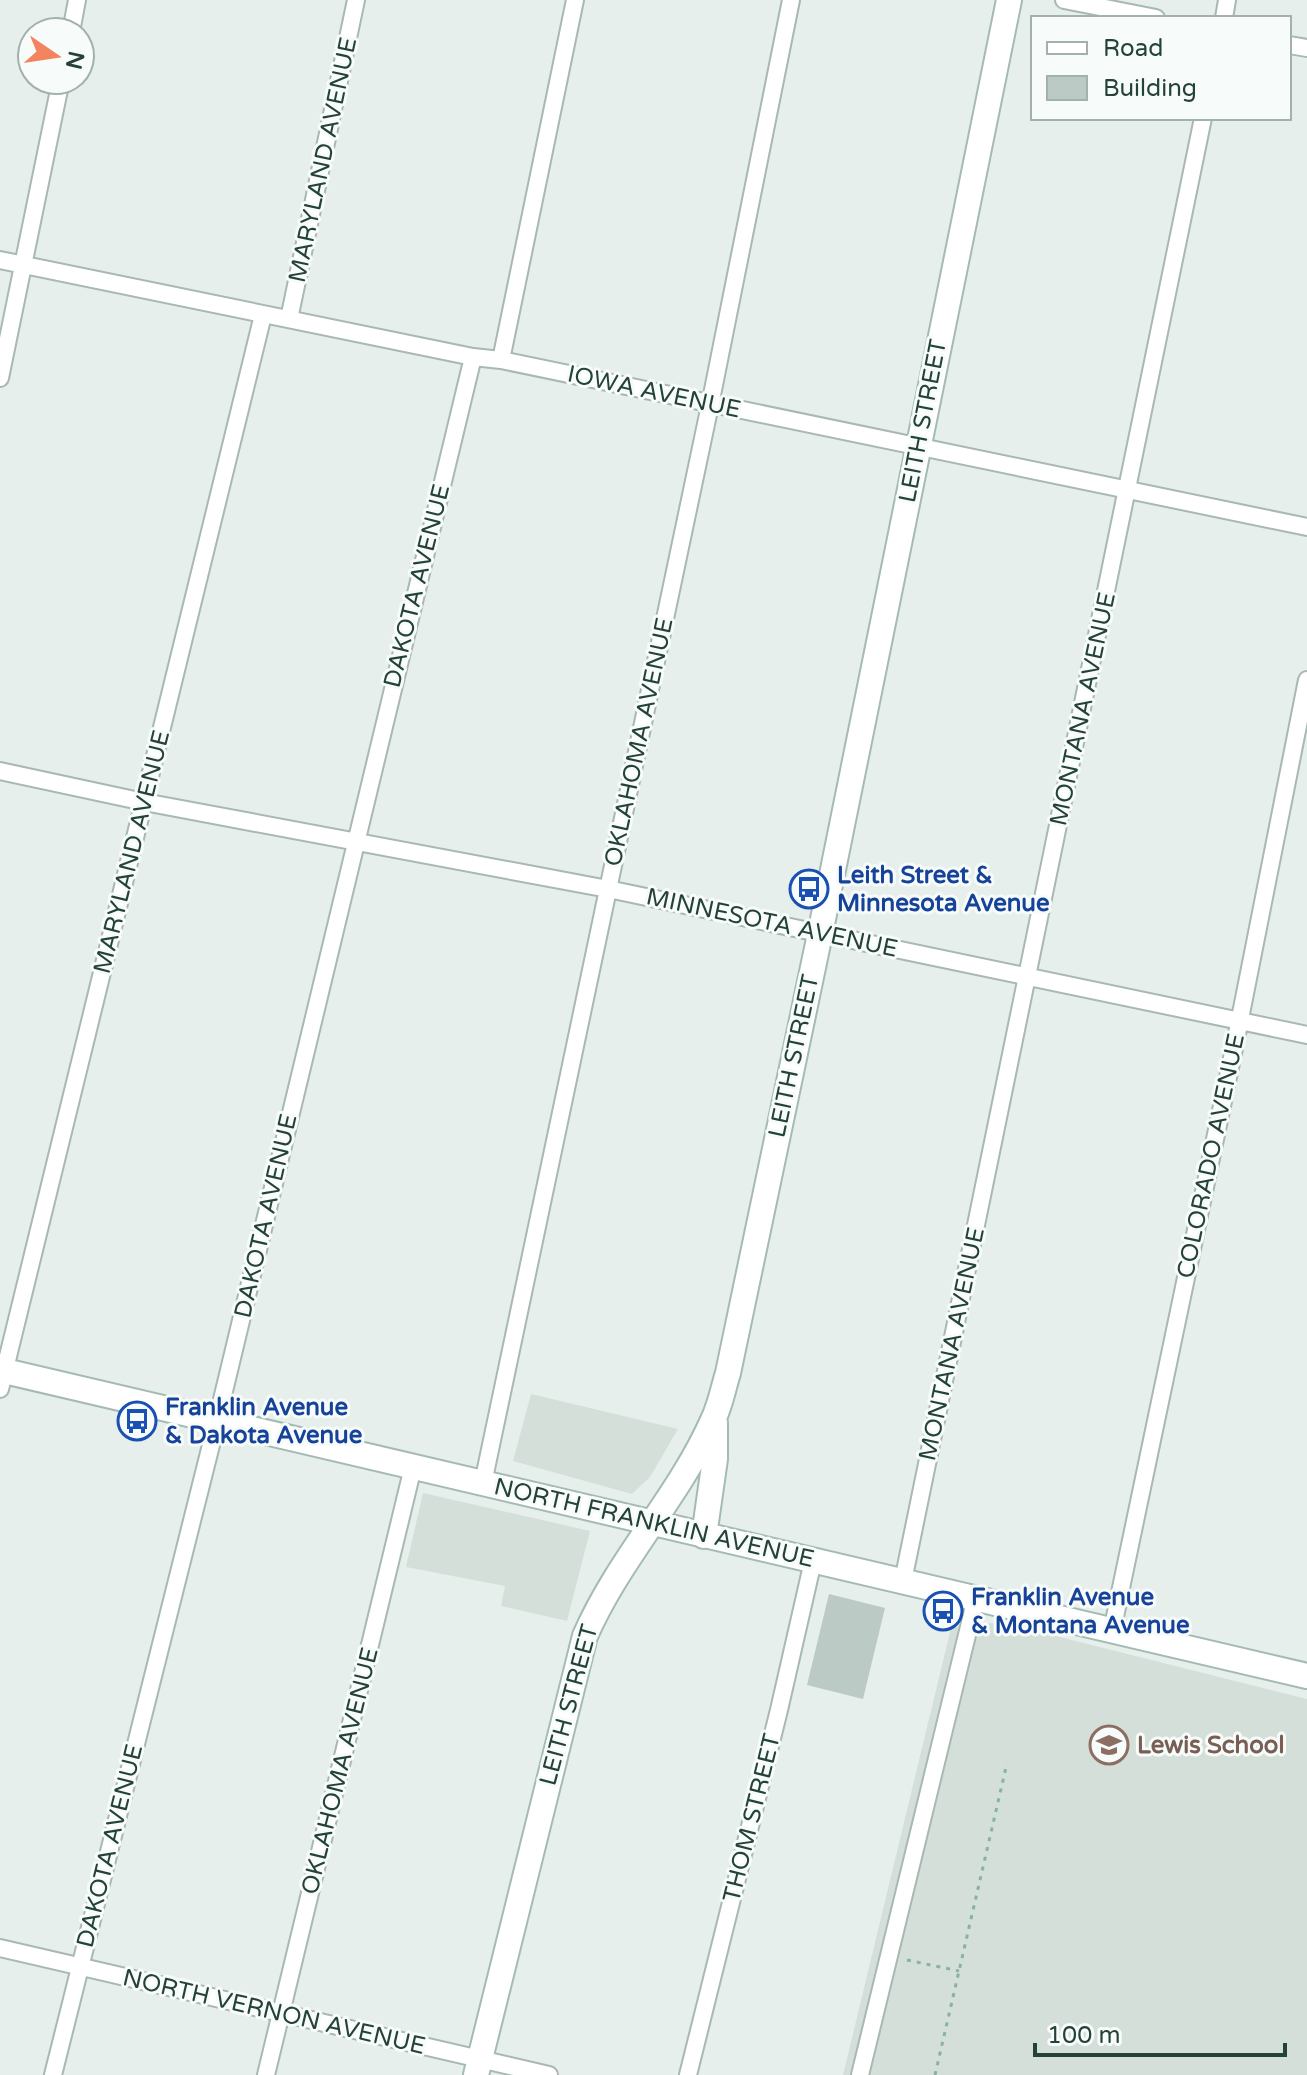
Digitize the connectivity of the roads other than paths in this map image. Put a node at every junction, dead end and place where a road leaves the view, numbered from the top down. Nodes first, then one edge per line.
1 (356, 0) edge
2 (575, 0) edge
3 (791, 0) edge
4 (1009, 0) edge
5 (1064, 0) edge
6 (1146, 16) edge
7 (58, 96) edge
8 (1203, 120) edge
9 (0, 260) edge
10 (24, 265) junction
11 (263, 315) junction
12 (289, 319) junction
13 (473, 357) junction
14 (501, 360) junction
15 (0, 378) edge
16 (710, 405) junction
17 (917, 448) junction
18 (1127, 491) junction
19 (1307, 527) edge
20 (1307, 680) edge
21 (0, 771) edge
22 (144, 802) junction
23 (356, 840) junction
24 (608, 889) junction
25 (820, 934) junction
26 (1028, 977) junction
27 (1239, 1021) junction
28 (1307, 1035) edge
29 (1, 1377) edge
30 (715, 1418) junction
31 (217, 1420) junction
32 (413, 1467) junction
33 (483, 1483) junction
34 (651, 1522) junction
35 (704, 1536) junction
36 (813, 1561) junction
37 (903, 1581) junction
38 (976, 1598) junction
39 (1112, 1631) junction
40 (1307, 1676) edge
41 (0, 1948) edge
42 (80, 1967) junction
43 (282, 2013) junction
44 (478, 2067) edge
45 (53, 2075) edge
46 (266, 2075) edge
47 (549, 2075) edge
48 (688, 2075) edge
49 (860, 2075) edge

1 - 12 street, MARYLAND AVENUE
2 - 14 street
3 - 16 street, OKLAHOMA AVENUE
4 - 17 street, LEITH STREET
5 - 6 street
7 - 10 street
8 - 18 street, MONTANA AVENUE
9 - 10 street, IOWA AVENUE
10 - 11 street, IOWA AVENUE
10 - 15 street
11 - 12 street, IOWA AVENUE
11 - 22 street, MARYLAND AVENUE
12 - 13 street, IOWA AVENUE
13 - 14 street, IOWA AVENUE
13 - 23 street, DAKOTA AVENUE
14 - 16 street, IOWA AVENUE
16 - 17 street, IOWA AVENUE
16 - 24 street, OKLAHOMA AVENUE
17 - 18 street, IOWA AVENUE
17 - 25 street, LEITH STREET
18 - 19 street, IOWA AVENUE
18 - 26 street, MONTANA AVENUE
20 - 27 street, COLORADO AVENUE
21 - 22 street, MINNESOTA AVENUE
22 - 23 street, MINNESOTA AVENUE
22 - 29 street, MARYLAND AVENUE
23 - 24 street, MINNESOTA AVENUE
23 - 31 street, DAKOTA AVENUE
24 - 25 street, MINNESOTA AVENUE
24 - 33 street, OKLAHOMA AVENUE
25 - 26 street, MINNESOTA AVENUE
25 - 30 street, LEITH STREET
26 - 27 street, MINNESOTA AVENUE
26 - 37 street, MONTANA AVENUE
27 - 28 street, MINNESOTA AVENUE
27 - 39 street, COLORADO AVENUE
29 - 31 street, NORTH FRANKLIN AVENUE
30 - 34 street, LEITH STREET
30 - 35 street
31 - 32 street, NORTH FRANKLIN AVENUE
31 - 42 street, DAKOTA AVENUE
32 - 33 street, NORTH FRANKLIN AVENUE
32 - 43 street, OKLAHOMA AVENUE
33 - 34 street, NORTH FRANKLIN AVENUE
34 - 35 street, NORTH FRANKLIN AVENUE
34 - 44 street, LEITH STREET
35 - 36 street, NORTH FRANKLIN AVENUE
36 - 37 street, NORTH FRANKLIN AVENUE
36 - 48 street, THOM STREET
37 - 38 street, NORTH FRANKLIN AVENUE
38 - 39 street, NORTH FRANKLIN AVENUE
38 - 49 street
39 - 40 street, NORTH FRANKLIN AVENUE
41 - 42 street, NORTH VERNON AVENUE
42 - 43 street, NORTH VERNON AVENUE
42 - 45 street, DAKOTA AVENUE
43 - 44 street, NORTH VERNON AVENUE
43 - 46 street, OKLAHOMA AVENUE
44 - 47 street, NORTH VERNON AVENUE

